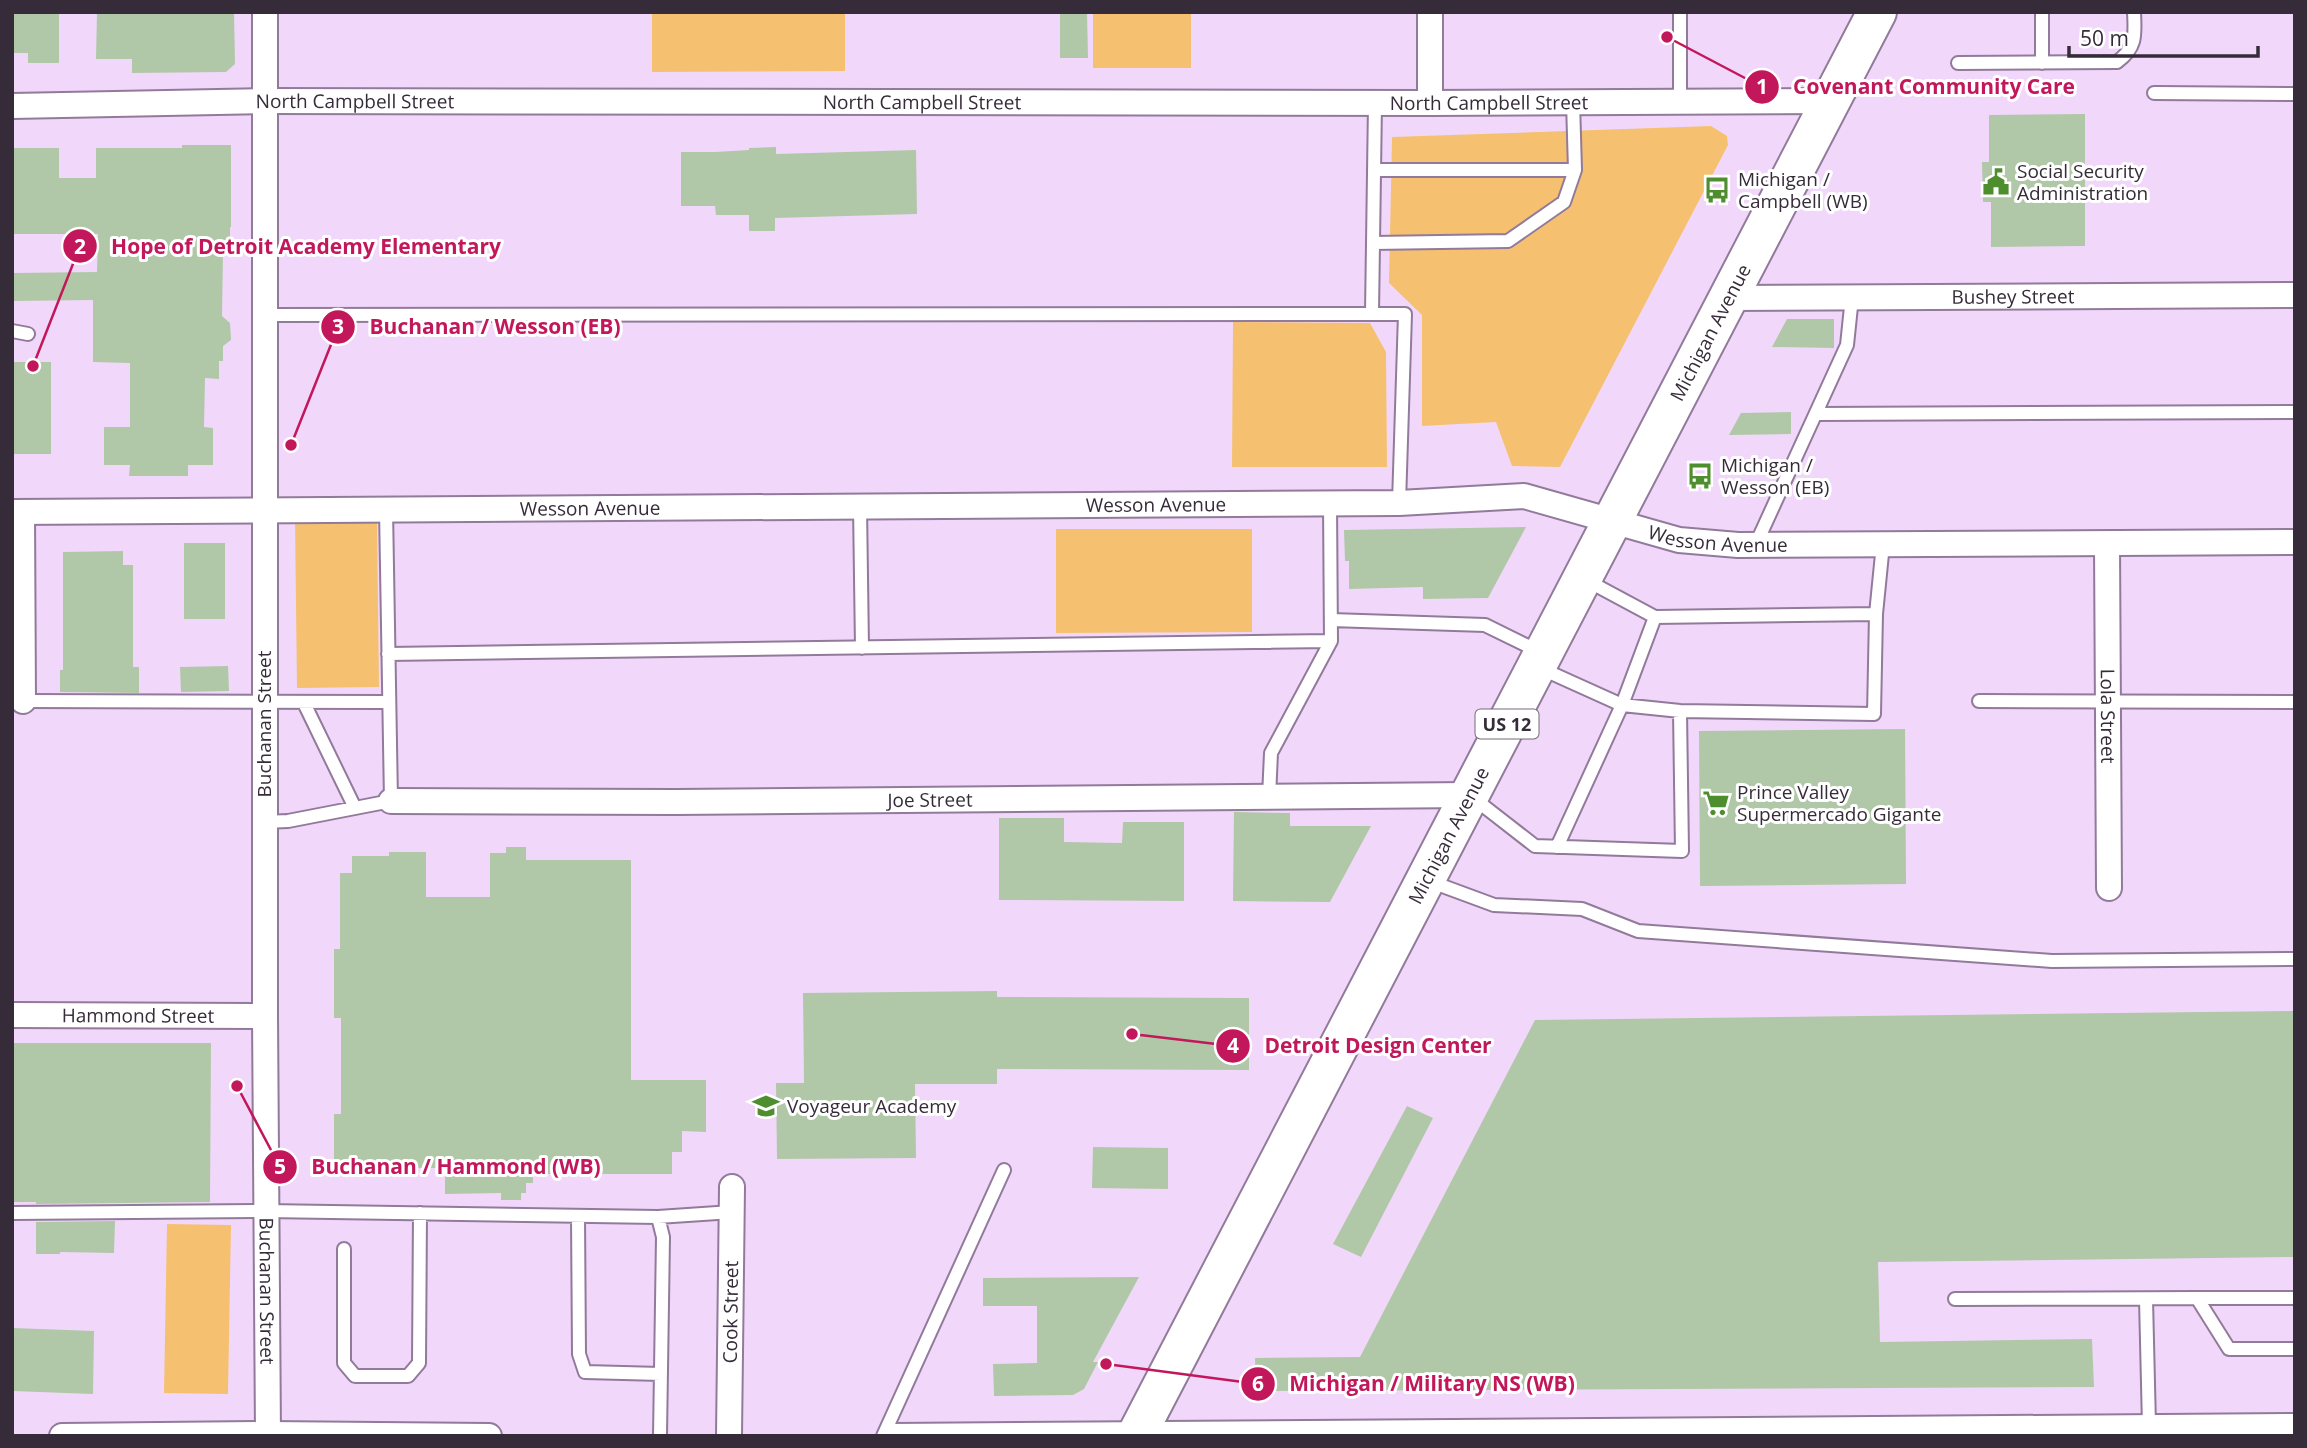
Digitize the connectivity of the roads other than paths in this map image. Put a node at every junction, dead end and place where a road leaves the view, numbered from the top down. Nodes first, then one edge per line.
1 (265, 12) edge
2 (1430, 12) edge
3 (1680, 12) edge
4 (1877, 12) edge
5 (2042, 12) edge
6 (2134, 12) edge
7 (1958, 63) dead end
8 (2042, 63) junction
9 (2154, 93) dead end
10 (2295, 94) edge
11 (265, 101) junction
12 (1831, 101) junction
13 (1573, 102) junction
14 (1680, 102) junction
15 (1374, 103) junction
16 (1430, 103) junction
17 (12, 106) edge
18 (1374, 170) junction
19 (1575, 170) junction
20 (1373, 243) junction
21 (2295, 295) edge
22 (1852, 297) junction
23 (1729, 298) junction
24 (1372, 313) junction
25 (264, 315) junction
26 (12, 331) edge
27 (28, 334) dead end
28 (2295, 412) edge
29 (1816, 414) junction
30 (1330, 503) junction
31 (1399, 503) junction
32 (860, 506) junction
33 (263, 509) junction
34 (386, 509) junction
35 (17, 512) edge
36 (1612, 522) junction
37 (2295, 542) edge
38 (1756, 544) junction
39 (1884, 544) junction
40 (2107, 544) junction
41 (1582, 578) junction
42 (1876, 614) junction
43 (1655, 617) junction
44 (1331, 620) junction
45 (1331, 641) junction
46 (862, 648) junction
47 (388, 654) junction
48 (1540, 660) junction
49 (19, 687) edge
50 (2108, 700) junction
51 (1979, 701) dead end
52 (389, 702) junction
53 (2295, 702) edge
54 (264, 703) junction
55 (304, 703) junction
56 (1622, 705) junction
57 (1680, 711) junction
58 (1470, 795) junction
59 (1269, 797) junction
60 (391, 801) junction
61 (355, 808) junction
62 (264, 822) junction
63 (1557, 847) junction
64 (1425, 880) junction
65 (2109, 888) dead end
66 (2295, 960) edge
67 (12, 1015) edge
68 (265, 1016) junction
69 (1004, 1170) dead end
70 (732, 1187) dead end
71 (266, 1211) junction
72 (732, 1212) junction
73 (12, 1213) edge
74 (420, 1213) junction
75 (578, 1216) junction
76 (658, 1217) junction
77 (344, 1249) dead end
78 (2146, 1298) junction
79 (2197, 1298) junction
80 (2295, 1298) edge
81 (1955, 1299) dead end
82 (2295, 1349) edge
83 (661, 1374) junction
84 (2149, 1426) junction
85 (2295, 1426) edge
86 (1640, 1433) edge
87 (1720, 1433) edge
88 (1955, 1433) edge
89 (268, 1435) edge
90 (1136, 1435) edge
91 (62, 1436) edge
92 (489, 1436) edge
93 (660, 1436) edge
94 (729, 1436) edge
95 (883, 1436) edge
96 (893, 1436) edge
97 (906, 1436) edge

1 - 11 street, Buchanan Street
2 - 16 street
3 - 14 lane
4 - 12 main road, Michigan Avenue / US 12
5 - 8 lane
6 - 8 lane
7 - 8 lane
9 - 10 lane
11 - 15 street, North Campbell Street
11 - 17 street, North Campbell Street
11 - 25 street, Buchanan Street
12 - 14 street, North Campbell Street
12 - 23 main road, Michigan Avenue / US 12
13 - 14 street, North Campbell Street
13 - 16 street, North Campbell Street
13 - 19 lane
15 - 16 street, North Campbell Street
15 - 18 lane
18 - 19 lane
18 - 20 lane
19 - 20 lane
20 - 24 lane
21 - 22 street, Bushey Street
22 - 23 street, Bushey Street
22 - 29 lane
23 - 36 main road, Michigan Avenue / US 12
24 - 25 lane
24 - 31 lane
25 - 33 street, Buchanan Street
26 - 27 lane
28 - 29 lane
29 - 38 lane
30 - 31 street, Wesson Avenue
30 - 32 street, Wesson Avenue
30 - 44 lane
31 - 36 street, Wesson Avenue
32 - 34 street, Wesson Avenue
32 - 46 lane
33 - 34 street, Wesson Avenue
33 - 35 street, Wesson Avenue
33 - 54 street, Buchanan Street
34 - 47 lane
35 - 49 street
36 - 38 street, Wesson Avenue
36 - 41 main road, Michigan Avenue / US 12
37 - 40 street, Wesson Avenue
38 - 39 street, Wesson Avenue
39 - 40 street, Wesson Avenue
39 - 42 lane
40 - 50 street, Lola Street
41 - 43 lane
41 - 48 main road, Michigan Avenue / US 12
42 - 43 lane
42 - 57 lane
43 - 56 lane
44 - 45 lane
44 - 48 lane
45 - 46 lane
45 - 59 lane
46 - 47 lane
47 - 52 lane
48 - 56 lane
48 - 58 main road, Michigan Avenue / US 12
49 - 54 lane
50 - 51 lane
50 - 53 lane
50 - 65 street, Lola Street
52 - 55 lane
52 - 60 lane
54 - 55 lane
54 - 62 street, Buchanan Street
55 - 61 lane
56 - 57 lane
56 - 63 lane
57 - 63 lane
58 - 59 street, Joe Street
58 - 63 lane
58 - 64 main road, Michigan Avenue / US 12
59 - 60 street, Joe Street
60 - 61 lane
61 - 62 lane
62 - 68 street, Buchanan Street
64 - 66 lane
64 - 90 main road, Michigan Avenue / US 12
67 - 68 street, Hammond Street
68 - 71 street, Buchanan Street
69 - 95 lane
70 - 72 street, Cook Street
71 - 73 lane
71 - 74 lane
71 - 89 street, Buchanan Street
72 - 76 lane
72 - 94 street, Cook Street
74 - 75 lane
74 - 77 lane
75 - 76 lane
75 - 83 lane
76 - 83 lane
78 - 79 lane
78 - 81 lane
78 - 84 lane
79 - 80 lane
79 - 82 lane
83 - 93 lane
84 - 85 street
84 - 88 street
86 - 87 street
86 - 90 street
87 - 88 street
89 - 91 street
89 - 92 street
90 - 97 street
96 - 97 street

